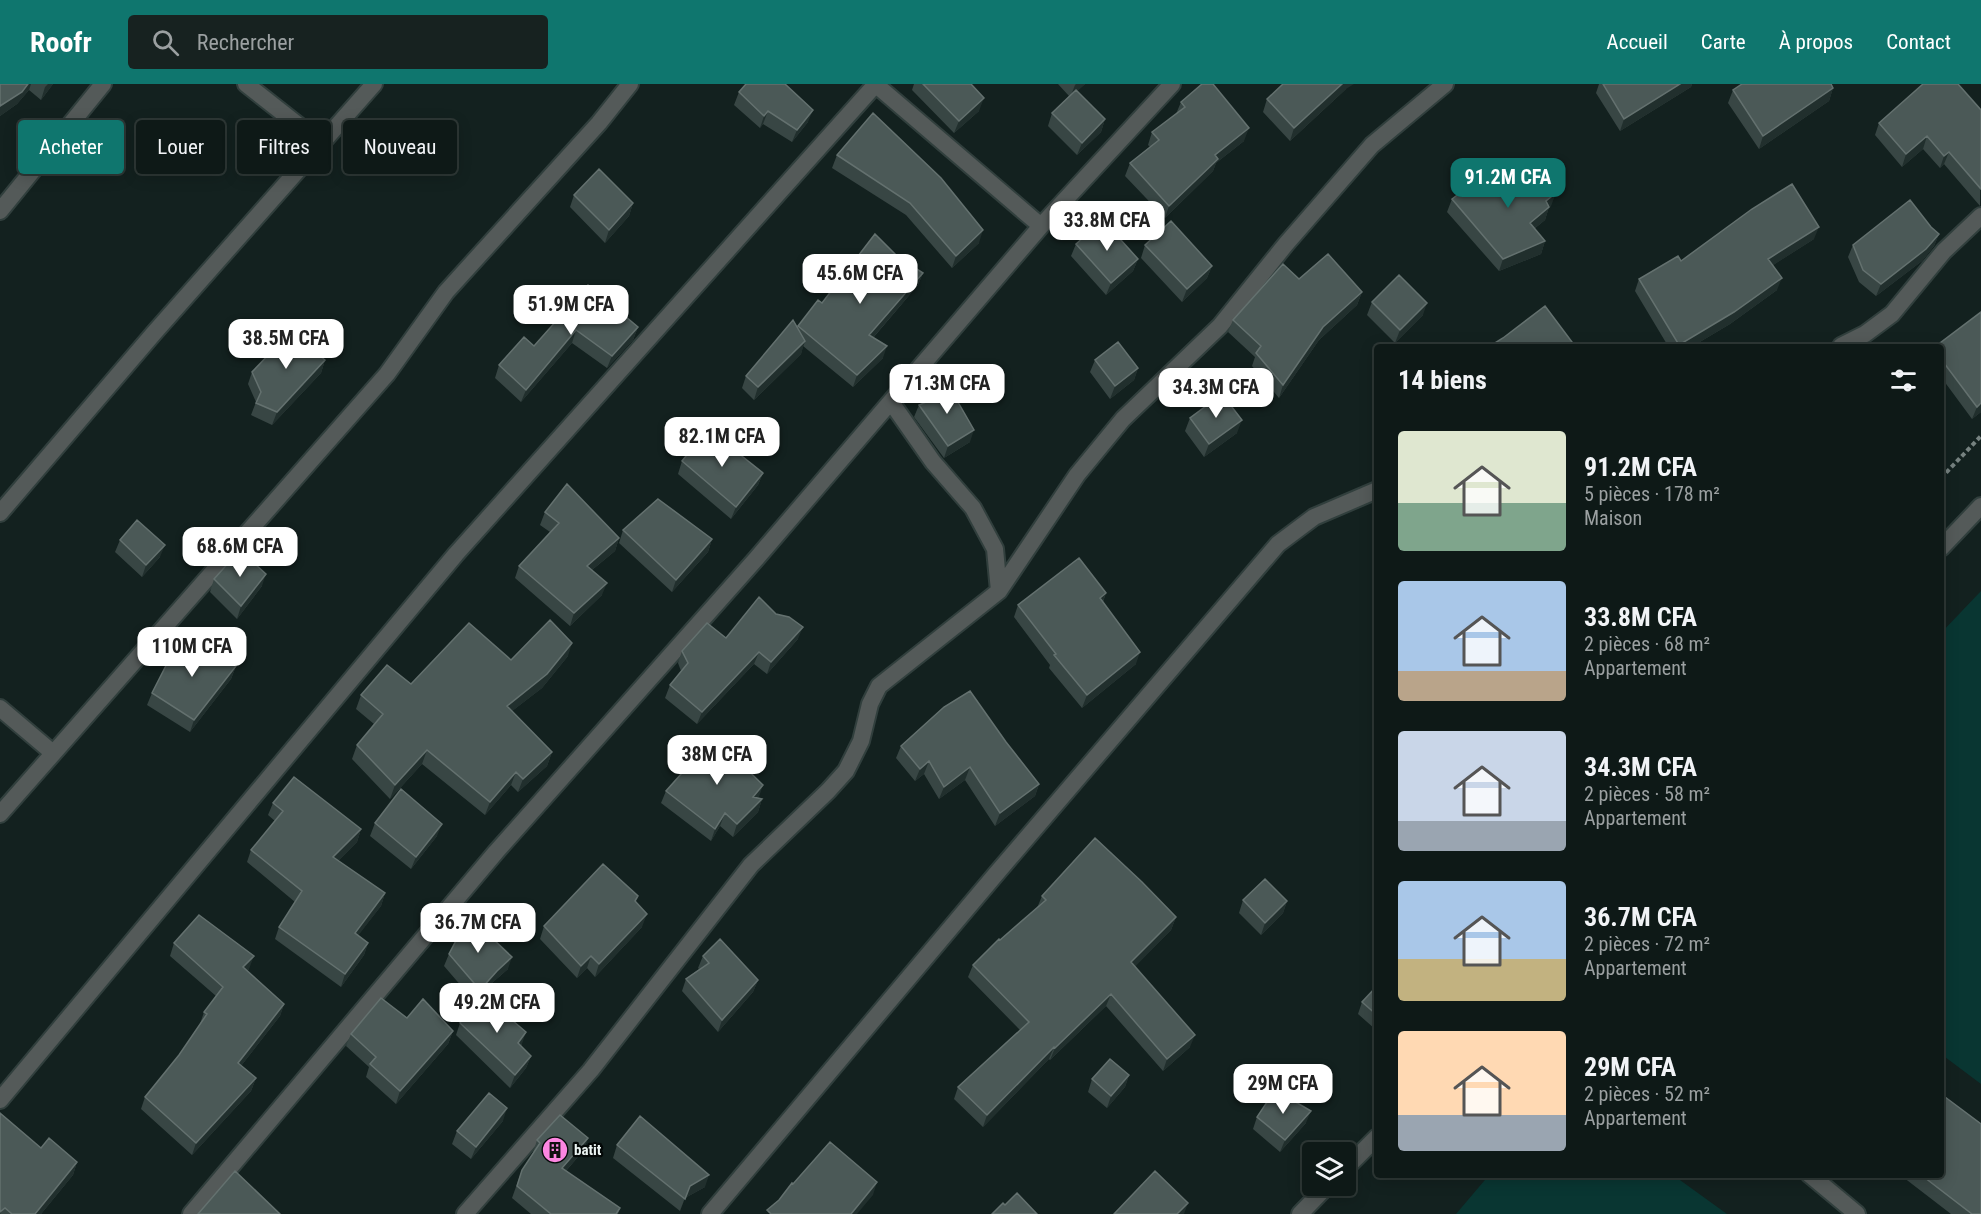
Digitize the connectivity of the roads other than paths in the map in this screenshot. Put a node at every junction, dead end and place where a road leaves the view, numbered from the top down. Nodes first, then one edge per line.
1 (103, 84) edge
2 (246, 84) edge
3 (374, 84) edge
4 (630, 84) edge
5 (876, 84) edge
6 (1172, 84) edge
7 (1445, 84) edge
8 (291, 120) edge
9 (331, 133) edge
10 (294, 174) edge
11 (0, 211) edge
12 (1981, 216) edge
13 (1041, 225) junction
14 (1845, 344) edge
15 (891, 402) junction
16 (1374, 491) edge
17 (1981, 506) edge
18 (0, 513) edge
19 (1944, 545) edge
20 (999, 591) junction
21 (0, 708) edge
22 (53, 753) junction
23 (0, 814) edge
24 (0, 1100) edge
25 (1374, 1140) edge
26 (1356, 1158) edge
27 (1814, 1178) edge
28 (1317, 1196) edge
29 (191, 1214) edge
30 (465, 1214) edge
31 (710, 1214) edge
32 (1300, 1214) edge
33 (1857, 1214) edge

1 - 11 street
2 - 8 street
3 - 9 street
4 - 22 street
5 - 13 street
5 - 24 street
6 - 13 street
7 - 20 street
10 - 18 street
12 - 14 street
13 - 15 street
15 - 20 street
15 - 29 street
16 - 31 street
17 - 19 street
20 - 30 street
21 - 22 street
22 - 23 street
25 - 26 street
27 - 33 street
28 - 32 street

